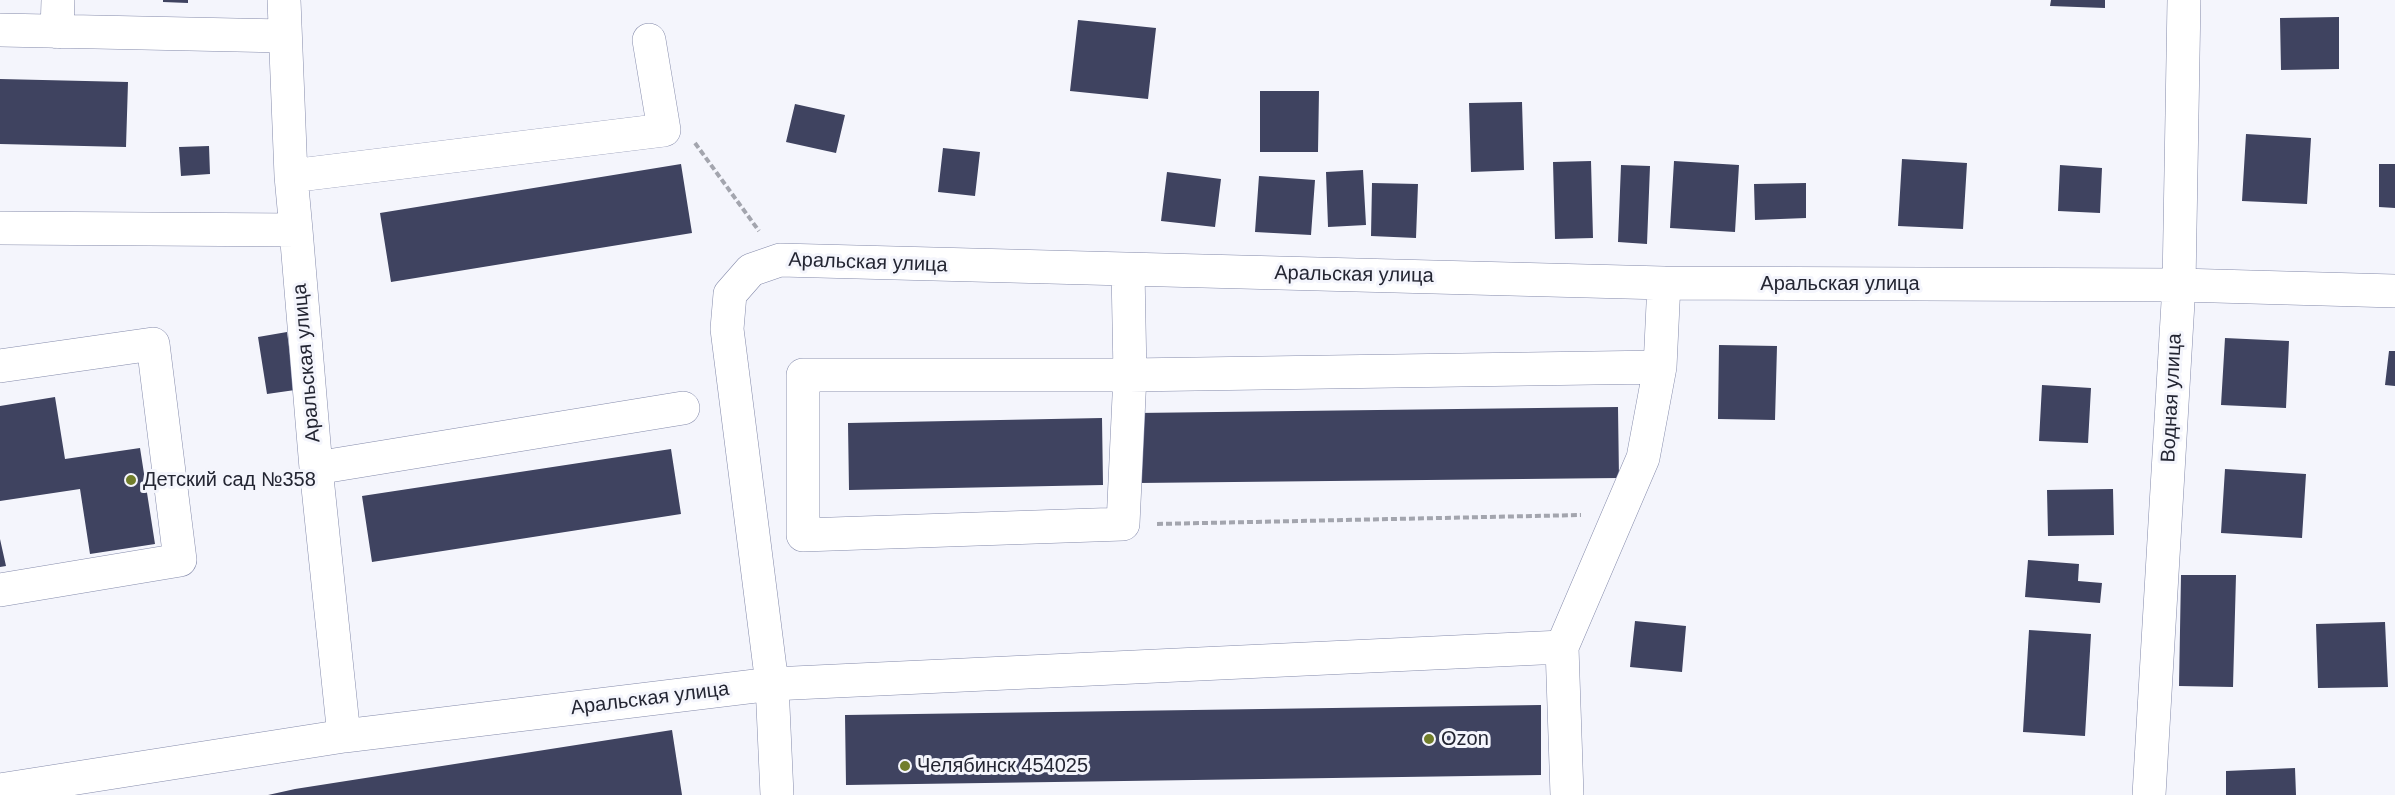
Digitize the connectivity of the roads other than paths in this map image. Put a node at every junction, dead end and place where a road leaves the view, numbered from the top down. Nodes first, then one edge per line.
1 (284, 0) edge
2 (2184, 0) edge
3 (57, 16) edge
4 (0, 30) edge
5 (284, 36) junction
6 (650, 40) dead end
7 (291, 176) junction
8 (0, 228) edge
9 (296, 230) junction
10 (1128, 270) junction
11 (1664, 283) junction
12 (2179, 285) junction
13 (2395, 291) edge
14 (0, 366) edge
15 (1660, 367) junction
16 (1130, 375) junction
17 (682, 408) dead end
18 (316, 468) junction
19 (0, 590) edge
20 (1562, 647) junction
21 (772, 684) junction
22 (344, 736) junction
23 (0, 790) edge
24 (777, 795) edge
25 (1567, 795) edge
26 (2149, 795) edge

1 - 5 street, Аральская улица
2 - 12 street, Водная улица
3 - 4 street
3 - 5 street
5 - 7 street, Аральская улица
6 - 7 street
7 - 9 street, Аральская улица
8 - 9 street
9 - 18 street, Аральская улица
10 - 11 street, Аральская улица
10 - 16 street
10 - 21 street, Аральская улица
11 - 12 street, Аральская улица
11 - 15 street
12 - 13 street, Аральская улица
12 - 26 street, Водная улица
14 - 19 street
15 - 16 street
15 - 20 street
16 - 16 street
17 - 18 street
18 - 22 street, Аральская улица
20 - 21 street
20 - 25 street
21 - 22 street, Аральская улица
21 - 24 street
22 - 23 street

